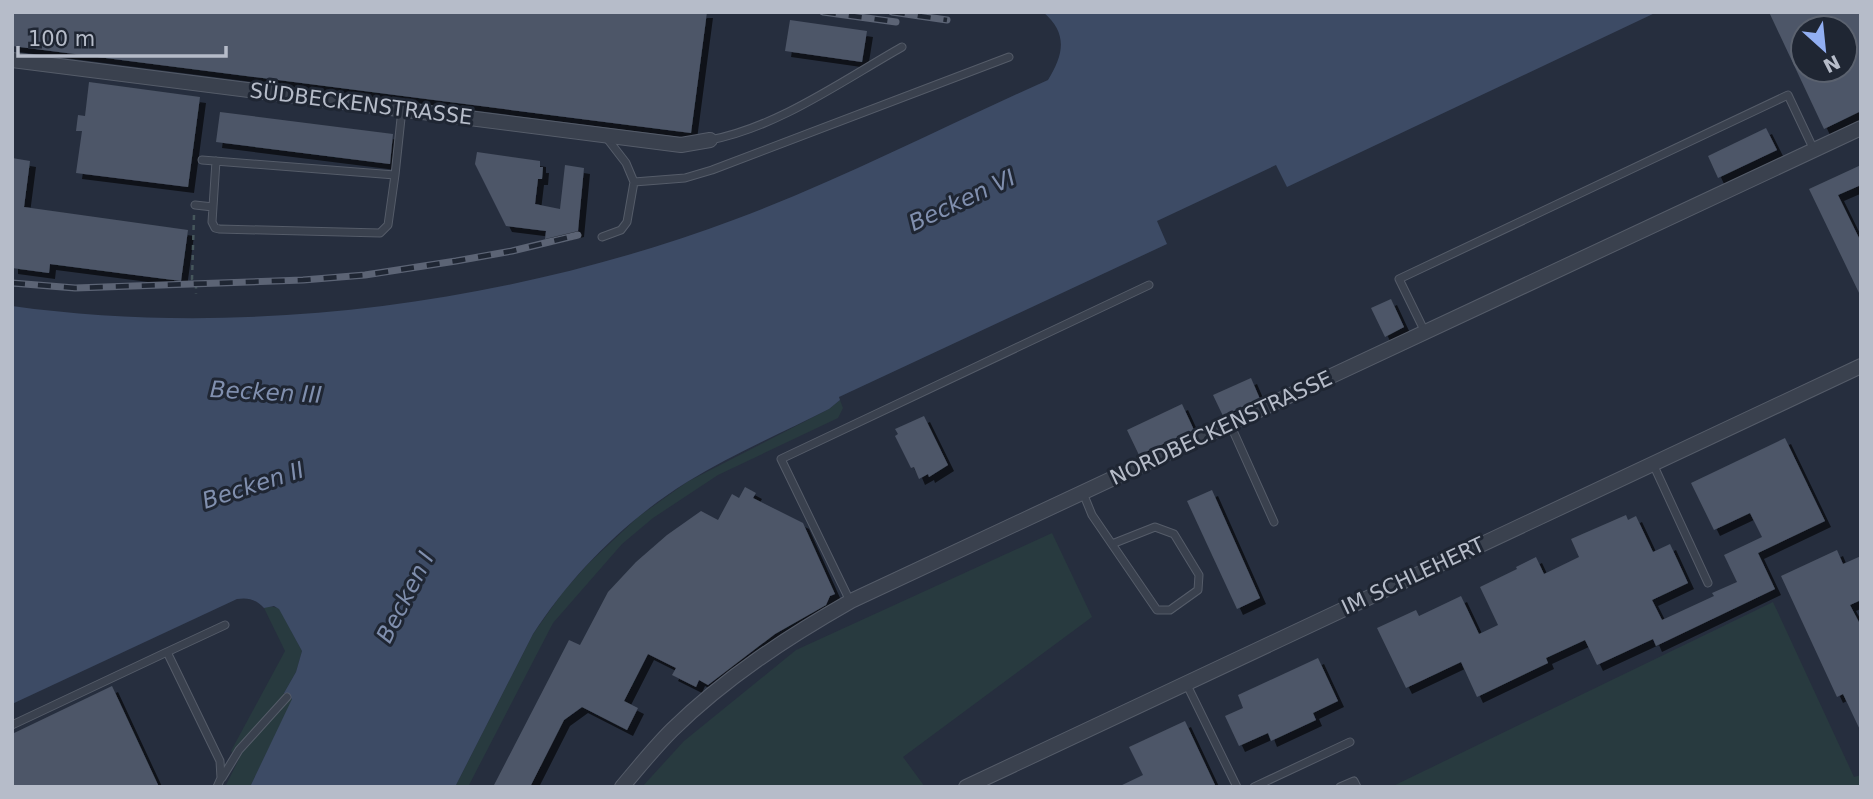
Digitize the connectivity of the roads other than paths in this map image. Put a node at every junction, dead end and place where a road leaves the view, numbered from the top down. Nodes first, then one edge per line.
1 (902, 47) dead end
2 (1009, 57) dead end
3 (12, 60) edge
4 (402, 108) junction
5 (1861, 128) edge
6 (604, 134) junction
7 (710, 141) joint
8 (1811, 144) junction
9 (202, 159) dead end
10 (216, 161) junction
11 (395, 175) junction
12 (634, 182) junction
13 (195, 205) road end
14 (213, 207) junction
15 (602, 237) dead end
16 (1149, 285) dead end
17 (1423, 328) junction
18 (1861, 366) edge
19 (1230, 424) junction
20 (1653, 464) junction
21 (1082, 493) junction
22 (1274, 522) dead end
23 (1112, 544) junction
24 (1708, 583) dead end
25 (851, 601) junction
26 (225, 625) dead end
27 (167, 652) junction
28 (1186, 682) junction
29 (287, 697) dead end
30 (12, 725) edge
31 (1350, 742) dead end
32 (221, 778) junction
33 (217, 787) edge
34 (622, 787) edge
35 (967, 787) edge
36 (1237, 787) edge
37 (1254, 787) edge
38 (1340, 787) edge
39 (1357, 787) edge

1 - 7 lane
2 - 12 lane
3 - 4 street, SÜDBECKENSTRASSE
4 - 6 street, SÜDBECKENSTRASSE
4 - 11 lane
5 - 8 street, NORDBECKENSTRASSE
6 - 7 street, SÜDBECKENSTRASSE
6 - 12 lane
8 - 17 street, NORDBECKENSTRASSE
8 - 17 lane
9 - 10 lane
10 - 11 lane
10 - 14 lane
11 - 14 lane
12 - 15 lane
13 - 14 lane
16 - 25 lane
17 - 19 street, NORDBECKENSTRASSE
18 - 20 street, IM SCHLEHERT
19 - 21 street, NORDBECKENSTRASSE
19 - 22 lane
20 - 24 lane
20 - 28 street, IM SCHLEHERT
21 - 23 lane
21 - 25 street, NORDBECKENSTRASSE
23 - 23 lane
25 - 34 street, NORDBECKENSTRASSE
26 - 27 lane
27 - 30 lane
27 - 32 lane
28 - 35 street, IM SCHLEHERT
28 - 36 lane
29 - 32 lane
31 - 37 lane
32 - 33 lane
38 - 39 lane

